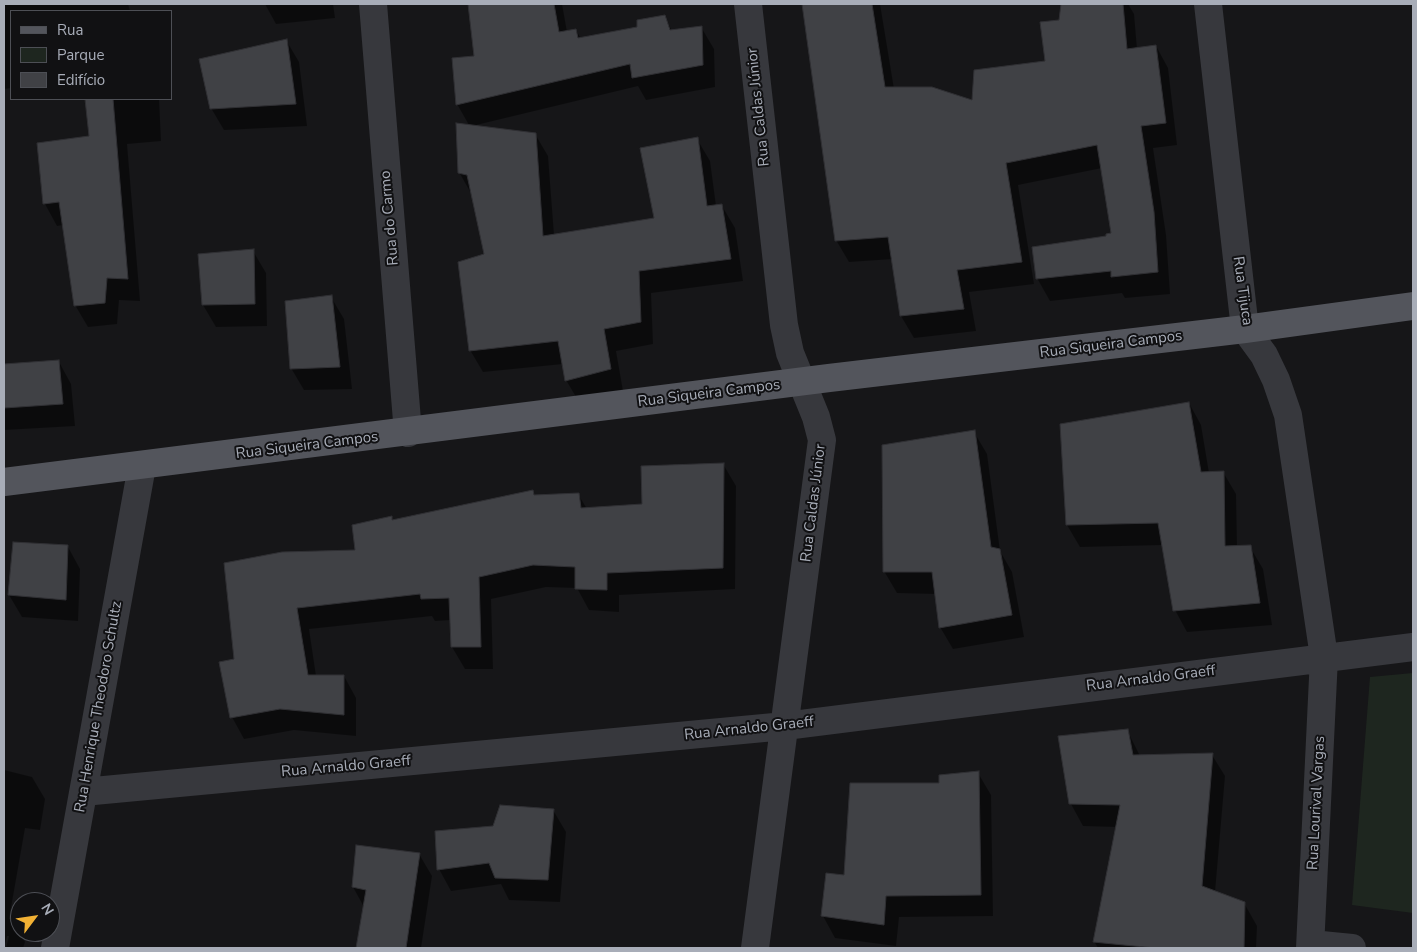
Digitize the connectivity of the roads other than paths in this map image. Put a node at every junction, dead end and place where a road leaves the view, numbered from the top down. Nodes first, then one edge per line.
1 (373, 4) edge
2 (748, 4) edge
3 (1208, 4) edge
4 (1413, 306) edge
5 (1245, 329) junction
6 (801, 382) junction
7 (408, 433) junction
8 (142, 466) junction
9 (4, 482) edge
10 (1413, 647) edge
11 (1324, 657) junction
12 (785, 726) junction
13 (84, 792) junction
14 (1311, 946) edge
15 (55, 948) edge
16 (755, 948) edge
17 (1352, 948) edge

1 - 7 street, Rua do Carmo
2 - 6 street, Rua Caldas Júnior
3 - 5 street, Rua Tijuca
4 - 5 main road, Rua Siqueira Campos
5 - 6 main road, Rua Siqueira Campos
5 - 11 street, Rua Tijuca
6 - 7 main road, Rua Siqueira Campos
6 - 12 street, Rua Caldas Júnior
7 - 8 main road, Rua Siqueira Campos
8 - 9 main road, Rua Siqueira Campos
8 - 13 street, Rua Henrique Theodoro Schultz
10 - 11 street, Rua Arnaldo Graeff
11 - 12 street, Rua Arnaldo Graeff
11 - 14 street, Rua Lourival Vargas
12 - 13 street, Rua Arnaldo Graeff
12 - 16 street, Rua Caldas Júnior
13 - 15 street, Rua Henrique Theodoro Schultz
14 - 17 street

